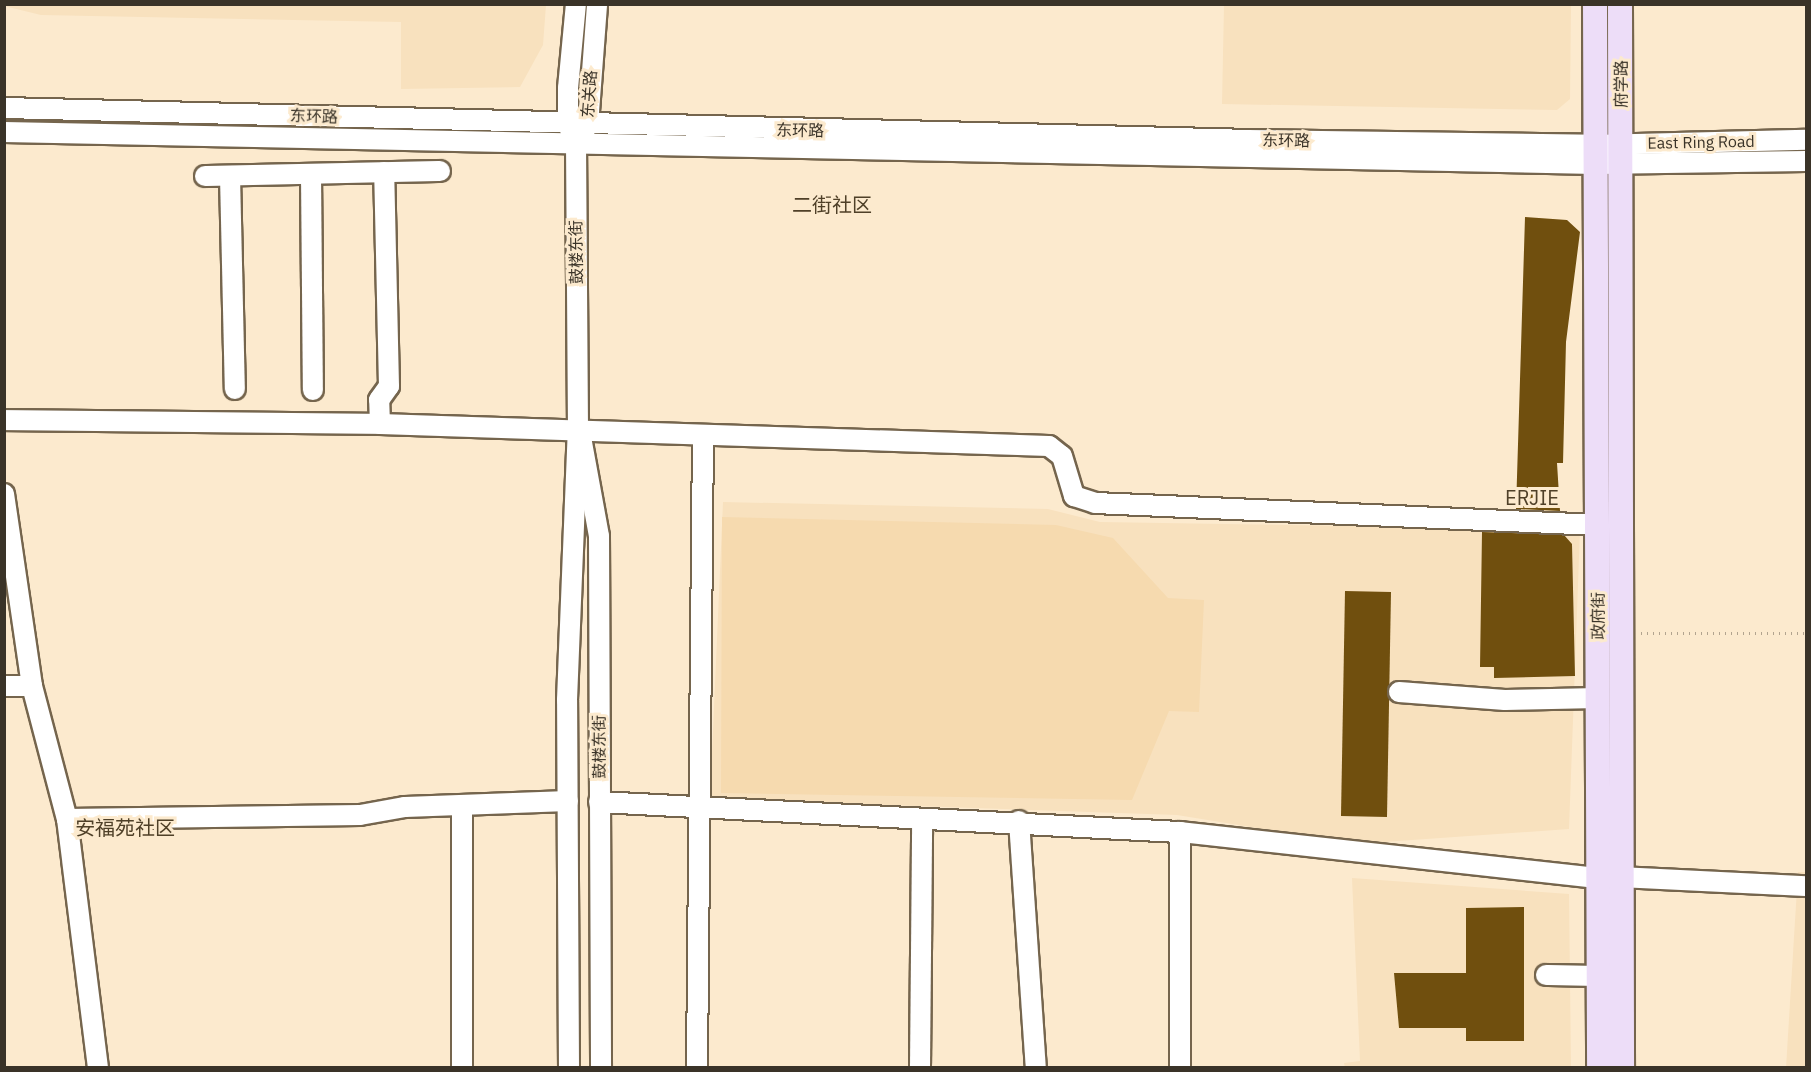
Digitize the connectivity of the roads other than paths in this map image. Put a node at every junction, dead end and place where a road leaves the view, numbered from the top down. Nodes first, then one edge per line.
1 (576, 4) edge
2 (597, 4) edge
3 (1595, 4) edge
4 (1620, 4) edge
5 (4, 108) edge
6 (568, 124) junction
7 (588, 124) junction
8 (4, 132) edge
9 (1806, 140) edge
10 (576, 146) junction
11 (1595, 154) junction
12 (1620, 154) junction
13 (1806, 161) edge
14 (440, 171) dead end
15 (384, 172) junction
16 (310, 174) junction
17 (205, 176) dead end
18 (230, 176) junction
19 (235, 389) dead end
20 (313, 390) dead end
21 (4, 420) edge
22 (380, 424) junction
23 (578, 429) junction
24 (703, 436) junction
25 (4, 494) edge
26 (1599, 525) junction
27 (4, 686) edge
28 (32, 686) junction
29 (1399, 692) dead end
30 (1598, 698) junction
31 (568, 801) junction
32 (599, 802) junction
33 (462, 805) junction
34 (701, 805) junction
35 (67, 819) junction
36 (922, 819) junction
37 (1019, 821) junction
38 (1180, 832) junction
39 (1609, 877) junction
40 (1806, 886) edge
41 (1546, 975) dead end
42 (1600, 976) junction
43 (98, 1068) edge
44 (462, 1068) edge
45 (569, 1068) edge
46 (601, 1068) edge
47 (697, 1068) edge
48 (920, 1068) edge
49 (1036, 1068) edge
50 (1180, 1068) edge
51 (1599, 1068) edge
52 (1622, 1068) edge

1 - 6 street, 东关路
2 - 7 street, 东关路
3 - 11 main road, 府学路
4 - 12 main road, 府学路
5 - 6 street, 东环路
6 - 7 street, 东环路
6 - 10 street, 东关路
7 - 10 street, 东关路
7 - 11 street, 东环路
8 - 10 street, 东环路
9 - 12 street, East Ring Road
10 - 11 street, 东环路
10 - 23 street, 鼓楼东街
11 - 12 street, East Ring Road
11 - 26 main road, 政府街
12 - 13 street, East Ring Road
12 - 39 main road, 政府街
14 - 15 street
15 - 16 street
15 - 22 street
16 - 18 street
16 - 20 street
17 - 18 street
18 - 19 street
21 - 22 street
22 - 23 street
23 - 24 street
23 - 31 street, 鼓楼东街
23 - 32 street, 鼓楼东街
24 - 26 street
24 - 34 street
25 - 28 street
26 - 30 main road, 政府街
27 - 28 street
28 - 35 street
29 - 30 street
30 - 39 main road, 政府街
31 - 33 street
31 - 45 street, 鼓楼东街
32 - 34 street
32 - 46 street, 鼓楼东街
33 - 35 street
33 - 44 street
34 - 36 street
34 - 47 street
35 - 43 street
36 - 37 street
36 - 48 street
37 - 38 street
37 - 49 street
38 - 39 street
38 - 50 street
39 - 40 street
39 - 42 main road, 政府街
39 - 52 main road, 政府街
41 - 42 street
42 - 51 main road, 政府街

